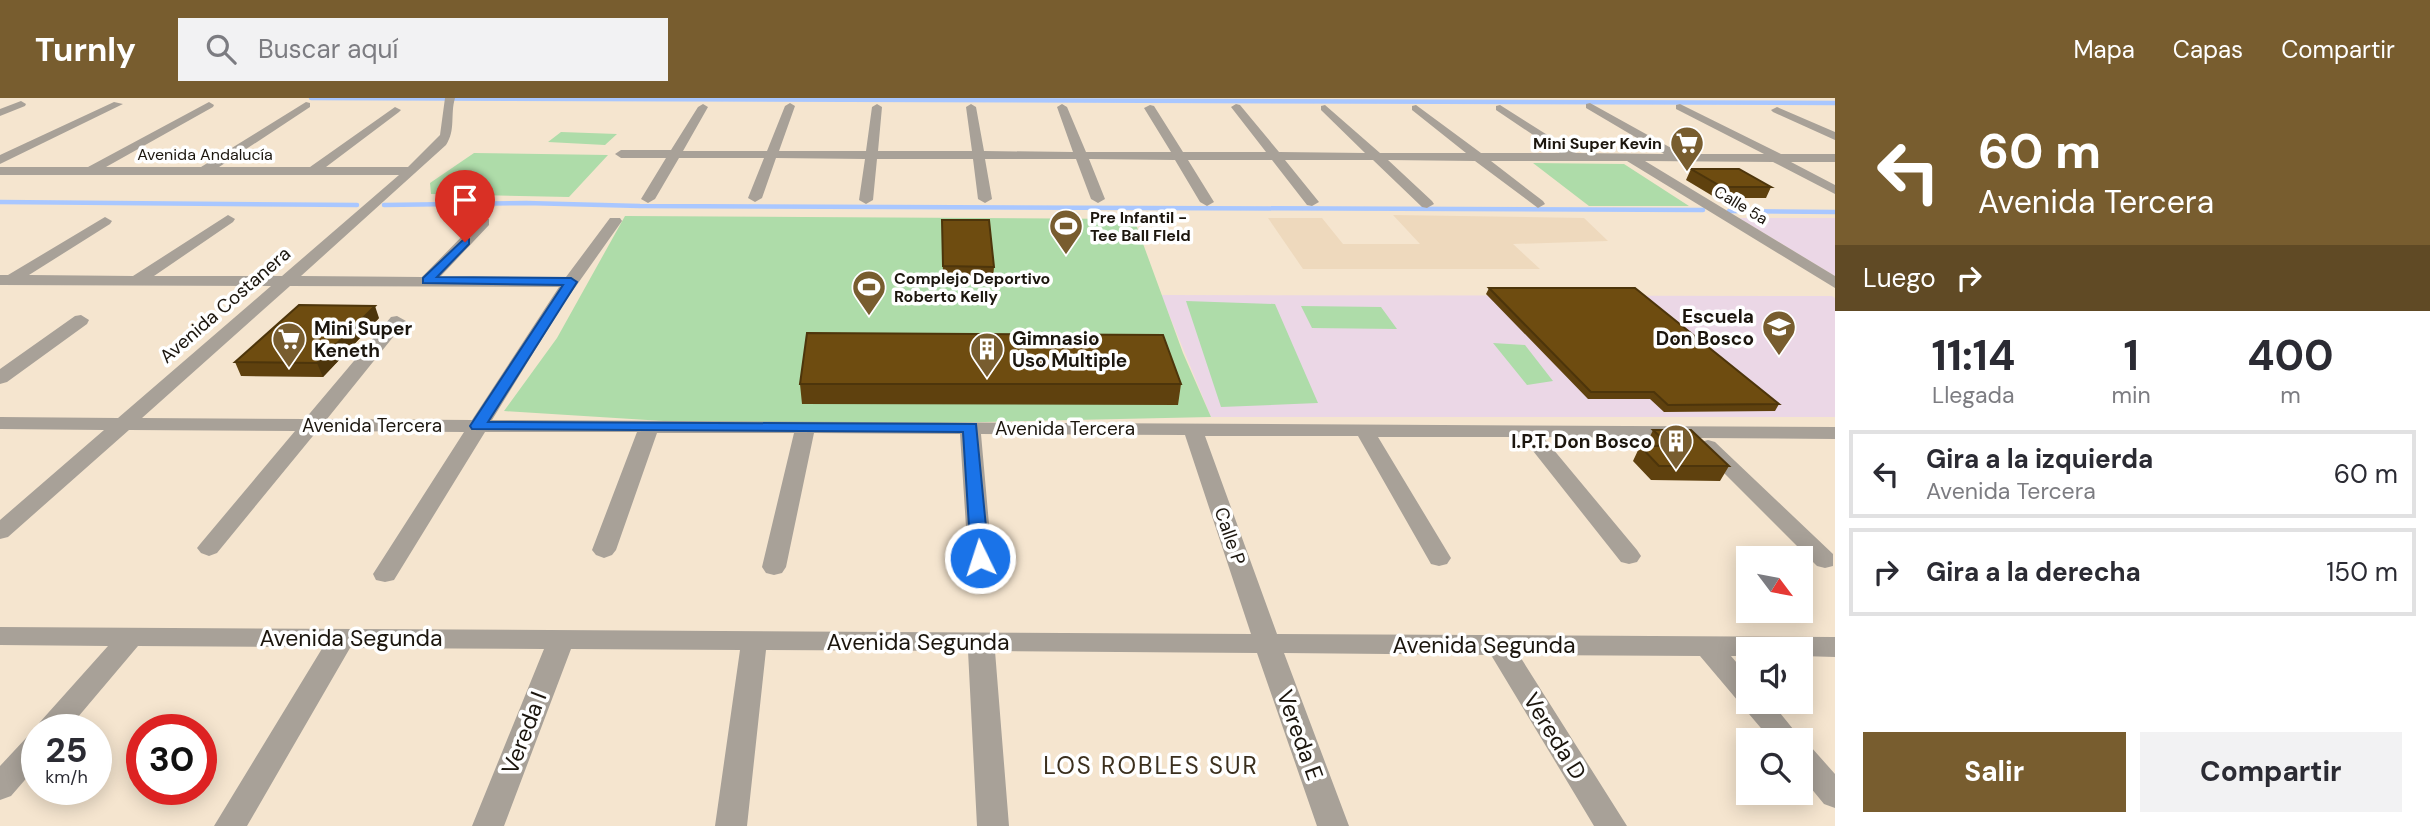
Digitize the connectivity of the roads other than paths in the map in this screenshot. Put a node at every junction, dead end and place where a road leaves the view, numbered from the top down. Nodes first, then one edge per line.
1 (449, 100) edge
2 (21, 104) dead end
3 (118, 104) dead end
4 (209, 105) dead end
5 (306, 105) dead end
6 (790, 106) dead end
7 (1590, 106) dead end
8 (703, 107) dead end
9 (877, 107) dead end
10 (971, 107) dead end
11 (1062, 107) dead end
12 (1237, 107) dead end
13 (1680, 107) dead end
14 (1150, 108) dead end
15 (1325, 108) dead end
16 (1416, 108) dead end
17 (1500, 108) dead end
18 (395, 110) dead end
19 (1776, 110) dead end
20 (0, 113) edge
21 (1835, 136) edge
22 (621, 154) dead end
23 (674, 154) junction
24 (770, 155) junction
25 (871, 155) junction
26 (977, 155) junction
27 (1081, 155) junction
28 (1180, 155) junction
29 (1277, 156) junction
30 (1375, 156) junction
31 (1480, 156) junction
32 (1572, 156) junction
33 (1629, 157) junction
34 (1679, 157) junction
35 (1777, 158) junction
36 (1835, 158) edge
37 (0, 160) edge
38 (0, 171) edge
39 (90, 171) junction
40 (204, 171) junction
41 (313, 171) junction
42 (410, 172) junction
43 (1835, 190) edge
44 (755, 198) dead end
45 (985, 199) dead end
46 (1098, 199) dead end
47 (648, 200) dead end
48 (866, 200) dead end
49 (1207, 202) dead end
50 (1312, 202) dead end
51 (1427, 204) dead end
52 (1538, 204) dead end
53 (228, 219) dead end
54 (106, 221) dead end
55 (615, 221) dead end
56 (484, 222) dead end
57 (6, 280) edge
58 (136, 281) junction
59 (284, 281) junction
60 (427, 281) junction
61 (571, 282) junction
62 (1835, 283) edge
63 (81, 320) dead end
64 (397, 321) dead end
65 (0, 378) edge
66 (0, 424) edge
67 (122, 424) junction
68 (311, 424) junction
69 (477, 426) junction
70 (649, 426) junction
71 (805, 427) junction
72 (971, 428) junction
73 (1193, 429) junction
74 (1364, 430) junction
75 (1528, 432) junction
76 (1694, 432) junction
77 (1835, 433) edge
78 (0, 532) edge
79 (209, 548) dead end
80 (604, 550) dead end
81 (1629, 556) dead end
82 (980, 558) dead end
83 (1439, 558) dead end
84 (1825, 560) dead end
85 (774, 567) dead end
86 (385, 574) dead end
87 (0, 636) edge
88 (131, 636) junction
89 (342, 638) junction
90 (561, 639) junction
91 (754, 641) junction
92 (981, 642) junction
93 (1267, 644) junction
94 (1499, 645) junction
95 (1708, 647) junction
96 (1835, 648) edge
97 (1736, 680) edge
98 (64, 714) edge
99 (1765, 714) edge
100 (1778, 728) edge
101 (21, 763) edge
102 (1813, 769) edge
103 (0, 787) edge
104 (1835, 795) edge
105 (230, 826) edge
106 (488, 826) edge
107 (731, 826) edge
108 (993, 826) edge
109 (1333, 826) edge
110 (1611, 826) edge

1 - 42 street, Avenida Costanera
2 - 20 street
3 - 37 street
4 - 39 street
5 - 40 street
6 - 24 street
7 - 34 street
8 - 23 street
9 - 25 street
10 - 26 street
11 - 27 street
12 - 29 street
13 - 35 street
14 - 28 street
15 - 30 street
16 - 31 street
17 - 32 street
18 - 41 street
19 - 21 street
22 - 23 street
23 - 24 street
23 - 47 street
24 - 25 street
24 - 44 street
25 - 26 street
25 - 48 street
26 - 27 street
26 - 45 street
27 - 28 street
27 - 46 street
28 - 29 street
28 - 49 street
29 - 30 street
29 - 50 street
30 - 31 street
30 - 51 street
31 - 32 street
31 - 52 street
32 - 33 street
33 - 34 street
33 - 62 street, Calle 5a
34 - 35 street
35 - 36 street
35 - 43 street
38 - 39 street, Avenida Andalucía
39 - 40 street, Avenida Andalucía
40 - 41 street, Avenida Andalucía
41 - 42 street, Avenida Andalucía
42 - 59 street, Avenida Costanera
53 - 58 street
54 - 57 street
55 - 61 street
56 - 60 street
57 - 58 street
58 - 59 street
59 - 60 street
59 - 67 street, Avenida Costanera
60 - 61 street
61 - 69 street
63 - 65 street
64 - 68 street
66 - 67 street, Avenida Tercera
67 - 68 street, Avenida Tercera
67 - 78 street, Avenida Costanera
68 - 69 street, Avenida Tercera
68 - 79 street
69 - 70 street, Avenida Tercera
69 - 86 street
70 - 71 street, Avenida Tercera
70 - 80 street
71 - 72 street, Avenida Tercera
71 - 85 street
72 - 73 street, Avenida Tercera
72 - 82 street
73 - 74 street, Avenida Tercera
73 - 93 street, Calle P
74 - 75 street, Avenida Tercera
74 - 83 street
75 - 76 street, Avenida Tercera
75 - 81 street
76 - 77 street, Avenida Tercera
76 - 84 street
87 - 88 street, Avenida Segunda
88 - 89 street, Avenida Segunda
88 - 98 street
89 - 90 street, Avenida Segunda
89 - 105 street
90 - 91 street, Avenida Segunda
90 - 106 street, Vereda I
91 - 92 street, Avenida Segunda
91 - 107 street
92 - 93 street, Avenida Segunda
92 - 108 street
93 - 94 street, Avenida Segunda
93 - 109 street, Vereda E
94 - 95 street, Avenida Segunda
94 - 110 street, Vereda D
95 - 96 street, Avenida Segunda
95 - 97 street
99 - 100 street
101 - 103 street
102 - 104 street

